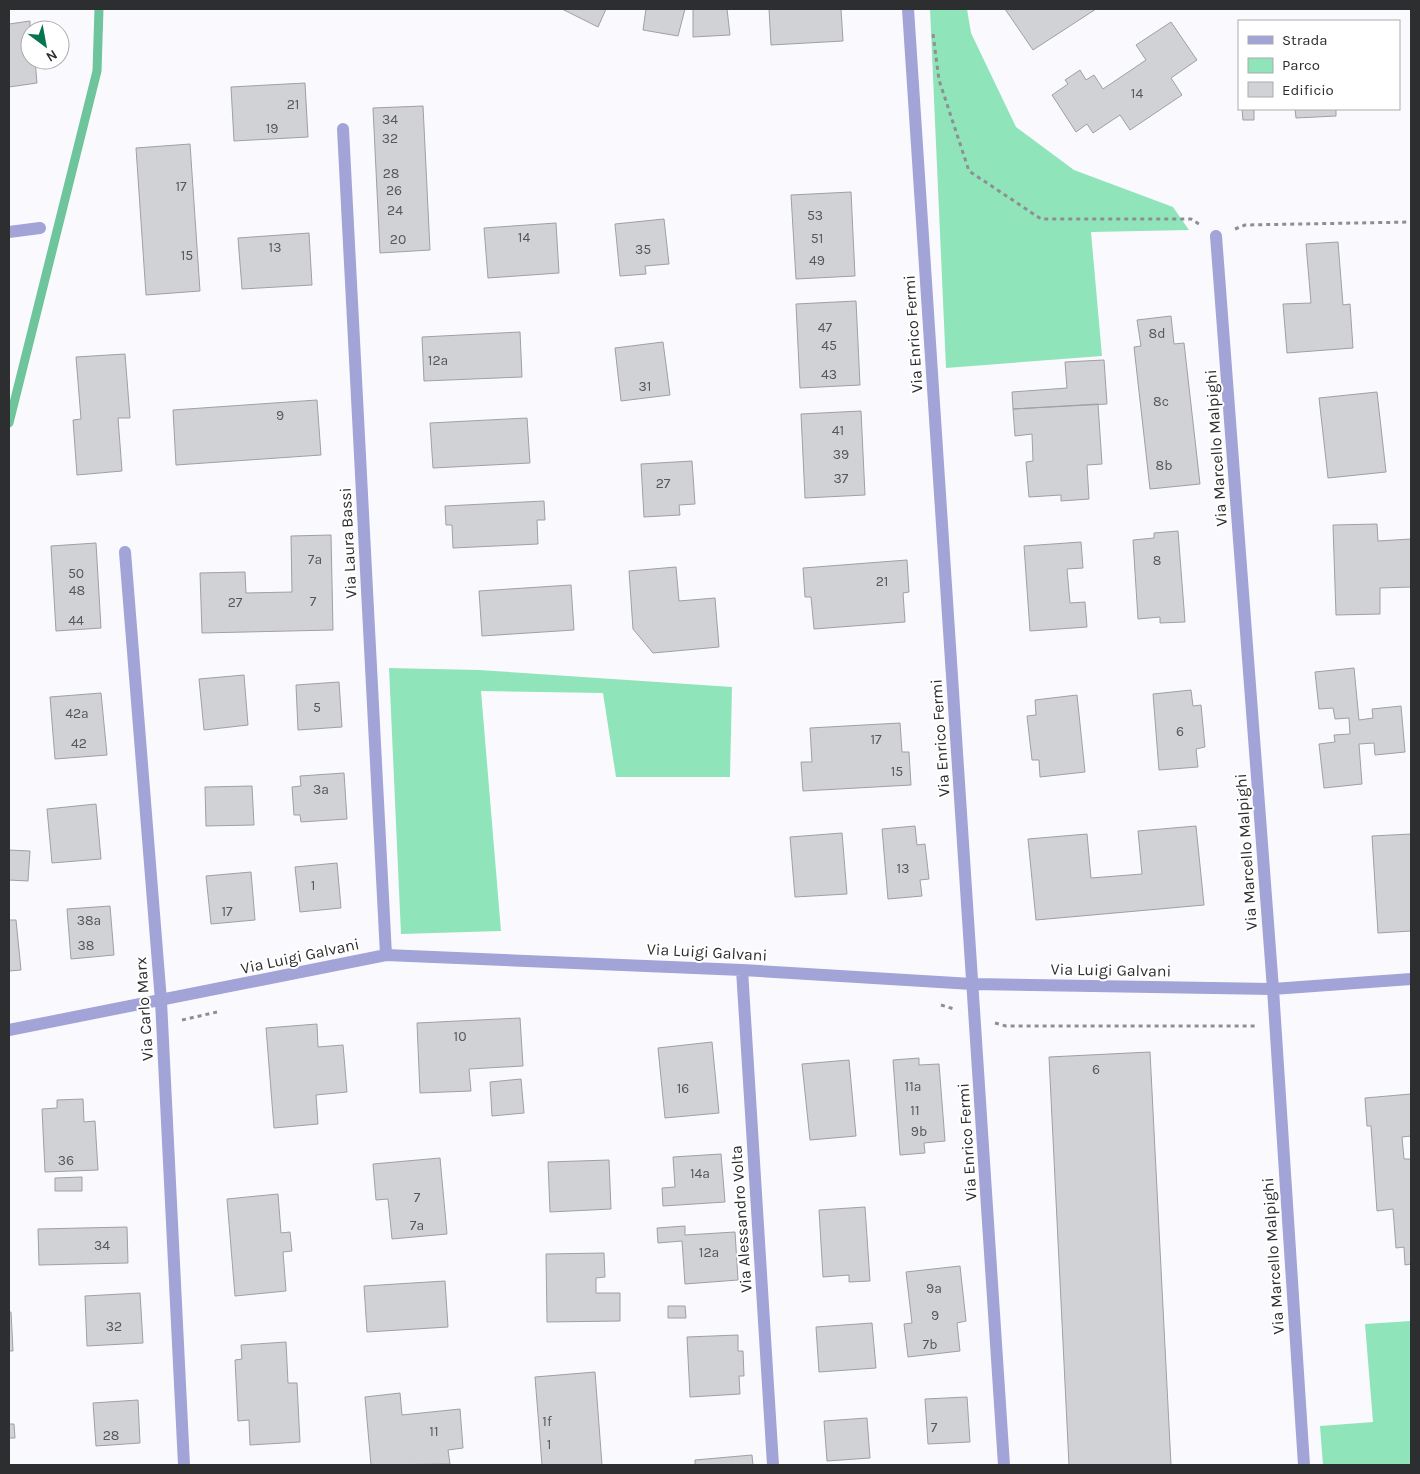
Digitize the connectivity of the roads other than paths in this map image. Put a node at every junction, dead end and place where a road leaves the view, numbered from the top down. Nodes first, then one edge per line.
1 (908, 9) edge
2 (343, 129) dead end
3 (40, 228) dead end
4 (9, 232) edge
5 (1216, 236) road end
6 (125, 552) dead end
7 (386, 955) junction
8 (742, 970) junction
9 (1411, 980) edge
10 (972, 984) junction
11 (1273, 989) junction
12 (161, 1001) junction
13 (9, 1030) edge
14 (184, 1465) edge
15 (773, 1465) edge
16 (1004, 1465) edge
17 (1304, 1465) edge

1 - 10 street, Via Enrico Fermi
2 - 7 street, Via Laura Bassi
3 - 4 street
5 - 11 street, Via Marcello Malpighi
6 - 12 street, Via Carlo Marx
7 - 8 street, Via Luigi Galvani
7 - 12 street, Via Luigi Galvani
8 - 10 street, Via Luigi Galvani
8 - 15 street, Via Alessandro Volta
9 - 11 street, Via Luigi Galvani
10 - 11 street, Via Luigi Galvani
10 - 16 street, Via Enrico Fermi
11 - 17 street, Via Marcello Malpighi
12 - 13 street, Via Luigi Galvani
12 - 14 street, Via Carlo Marx

